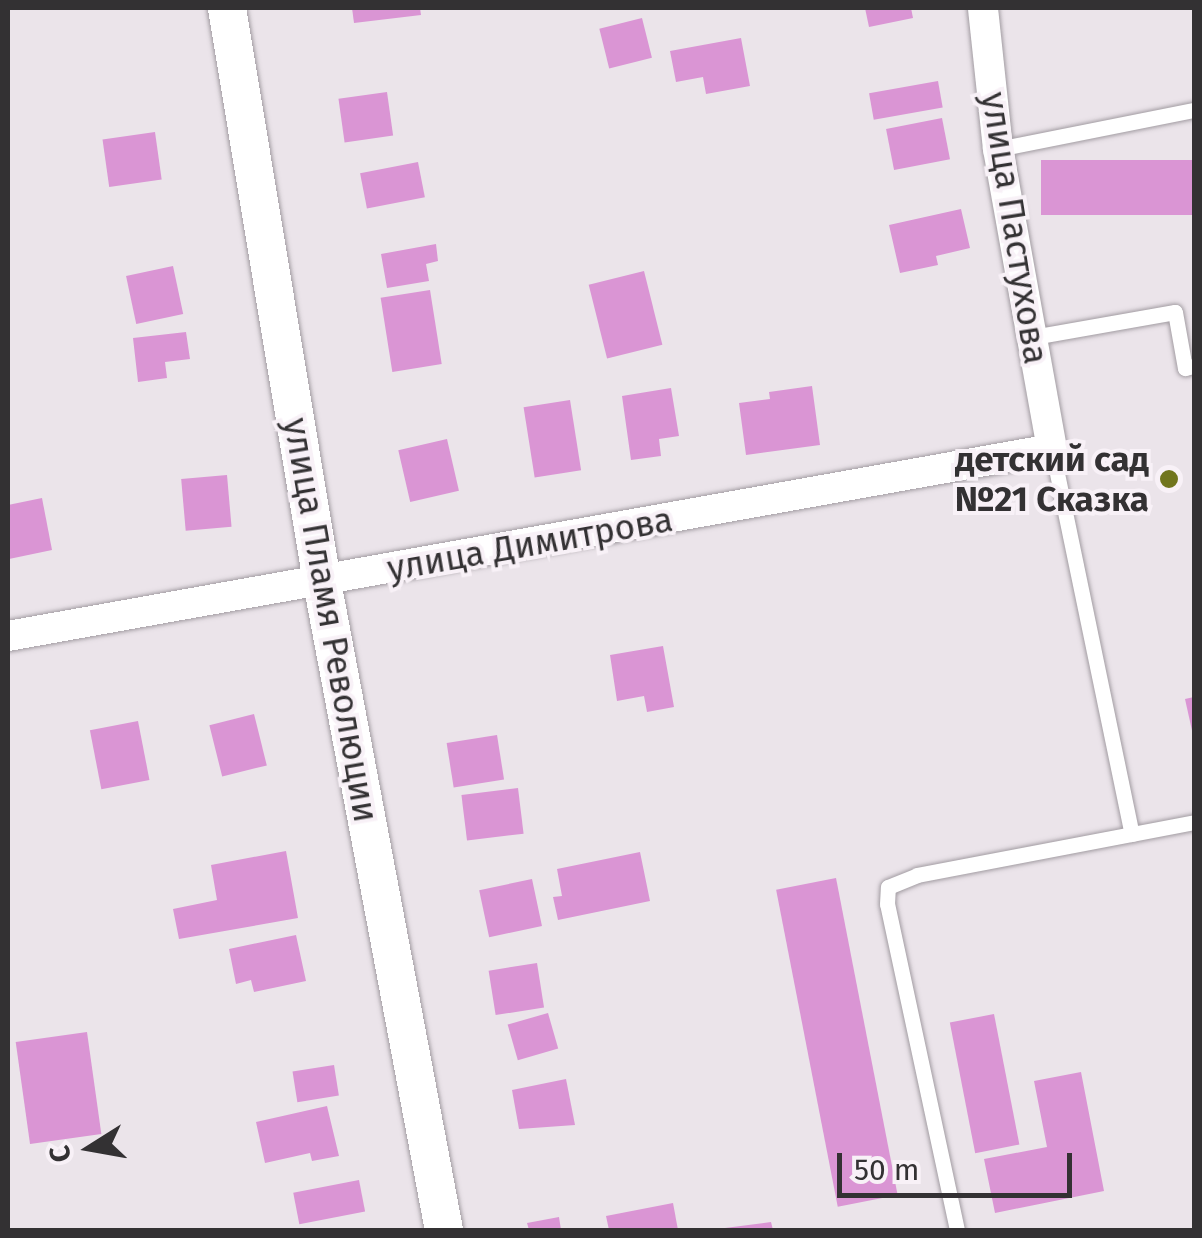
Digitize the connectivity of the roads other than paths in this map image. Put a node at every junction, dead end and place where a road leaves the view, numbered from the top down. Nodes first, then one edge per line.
1 (227, 8) edge
2 (983, 8) edge
3 (1194, 110) edge
4 (998, 150) junction
5 (1032, 337) junction
6 (1194, 366) edge
7 (1052, 448) junction
8 (322, 582) junction
9 (8, 636) edge
10 (1194, 822) edge
11 (1132, 834) junction
12 (444, 1230) edge
13 (957, 1230) edge

1 - 8 street, улица Пламя Революции
2 - 4 street, улица Пастухова
3 - 4 lane
4 - 5 street, улица Пастухова
5 - 6 lane
5 - 7 street, улица Пастухова
7 - 8 street, улица Димитрова
7 - 11 lane
8 - 9 street, улица Димитрова
8 - 12 street, улица Пламя Революции
10 - 11 lane
11 - 13 lane

